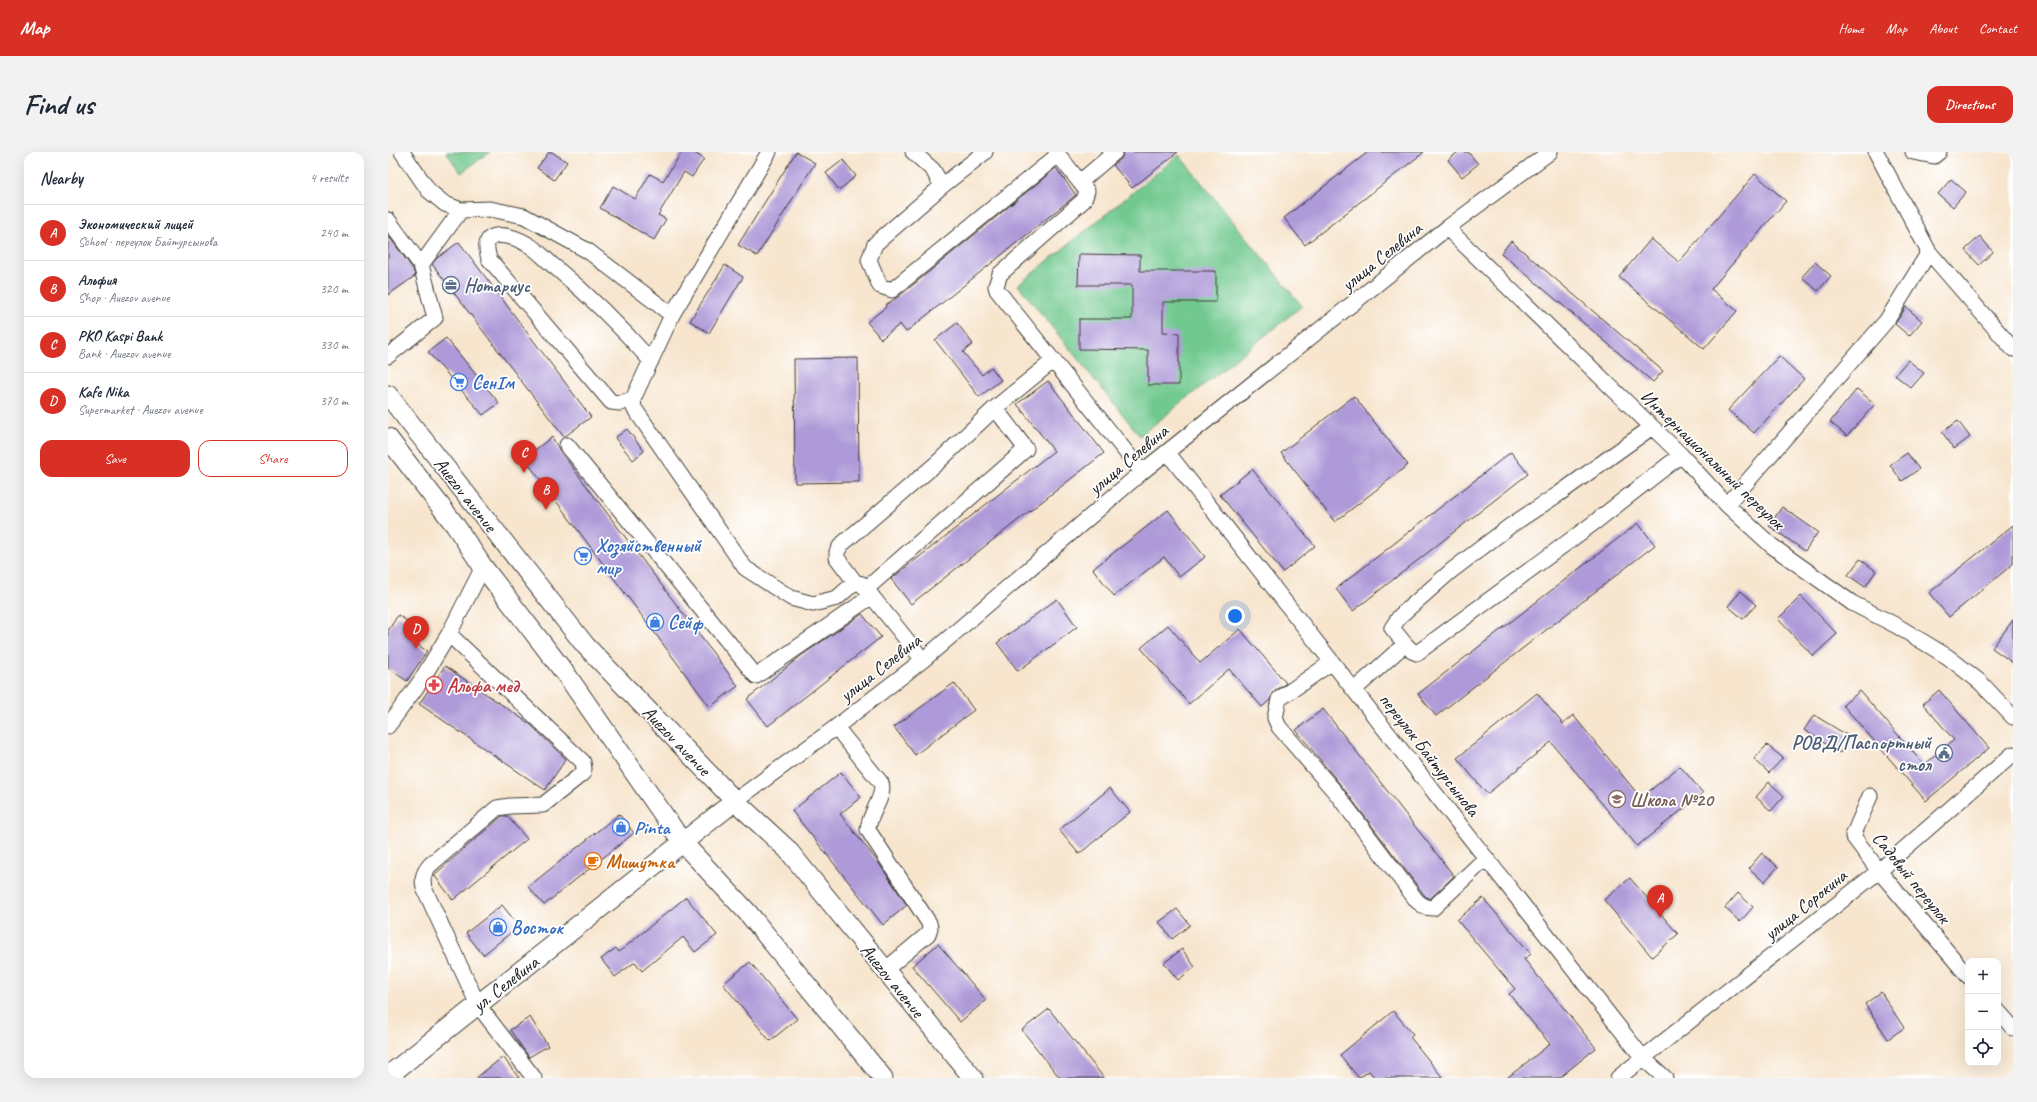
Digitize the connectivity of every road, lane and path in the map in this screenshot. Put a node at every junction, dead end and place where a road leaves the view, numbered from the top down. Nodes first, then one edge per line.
1 (402, 152) edge
2 (769, 152) edge
3 (913, 152) edge
4 (985, 152) edge
5 (1115, 152) edge
6 (1550, 152) edge
7 (1876, 152) edge
8 (1913, 152) edge
9 (1939, 152) edge
10 (1057, 153) edge
11 (1080, 182) junction
12 (942, 186) junction
13 (460, 210) junction
14 (388, 220) edge
15 (1447, 228) junction
16 (1929, 252) junction
17 (421, 265) junction
18 (672, 315) junction
19 (2013, 349) edge
20 (388, 356) edge
21 (1054, 360) junction
22 (651, 361) junction
23 (388, 395) edge
24 (633, 399) junction
25 (995, 408) junction
26 (1652, 427) junction
27 (388, 438) edge
28 (567, 444) dead end
29 (1167, 452) junction
30 (1681, 455) junction
31 (1142, 472) junction
32 (1727, 505) junction
33 (483, 567) junction
34 (864, 589) junction
35 (448, 634) junction
36 (1405, 644) junction
37 (923, 660) junction
38 (1332, 662) junction
39 (1354, 690) junction
40 (2013, 717) edge
41 (388, 726) edge
42 (836, 727) junction
43 (2013, 754) edge
44 (1870, 796) dead end
45 (735, 801) junction
46 (683, 843) junction
47 (1486, 858) junction
48 (1879, 871) junction
49 (885, 970) junction
50 (1965, 972) edge
51 (478, 1004) junction
52 (2001, 1014) edge
53 (2013, 1028) edge
54 (1643, 1058) junction
55 (388, 1076) edge
56 (534, 1078) edge
57 (883, 1078) edge
58 (973, 1078) edge
59 (1618, 1078) edge
60 (1665, 1078) edge

1 - 13 street
2 - 18 street
3 - 12 street
4 - 12 street
5 - 11 street
6 - 15 street, улица Селевина
7 - 16 street
8 - 9 street
10 - 11 street
10 - 12 street
11 - 21 street
13 - 17 street
13 - 18 street
14 - 17 street
15 - 26 street, Интернациональный переулок
15 - 29 street, улица Селевина
16 - 19 street
16 - 32 street
17 - 20 street
18 - 22 street
21 - 25 street
21 - 31 street
22 - 24 street
22 - 24 street
23 - 45 main road, Auezov avenue
24 - 34 street
25 - 34 street
25 - 34 street
26 - 30 street, Интернациональный переулок
26 - 36 street
27 - 33 main road, Auezov avenue
28 - 34 street
29 - 31 street, улица Селевина
29 - 38 street, переулок Байтурсынова
30 - 32 street, Интернациональный переулок
30 - 36 street
31 - 37 street, улица Селевина
32 - 40 street, Интернациональный переулок
33 - 35 street
33 - 46 main road, Auezov avenue
34 - 37 street
35 - 41 street
35 - 51 street
36 - 39 street
37 - 42 street, улица Селевина
38 - 39 street, переулок Байтурсынова
38 - 47 street
39 - 47 street, переулок Байтурсынова
42 - 45 street, улица Селевина
42 - 49 street
43 - 48 street, улица Сорокина
44 - 48 street, Садовый переулок
45 - 46 main road, ул. Селевина
45 - 49 main road, Auezov avenue
46 - 51 main road, ул. Селевина
46 - 57 main road, Auezov avenue
47 - 54 street, переулок Байтурсынова
48 - 50 street, Садовый переулок
48 - 54 street, улица Сорокина
49 - 58 main road, Auezov avenue
51 - 55 main road, ул. Селевина
51 - 56 street
52 - 53 street
54 - 59 street, улица Сорокина
54 - 60 street, переулок Байтурсынова

